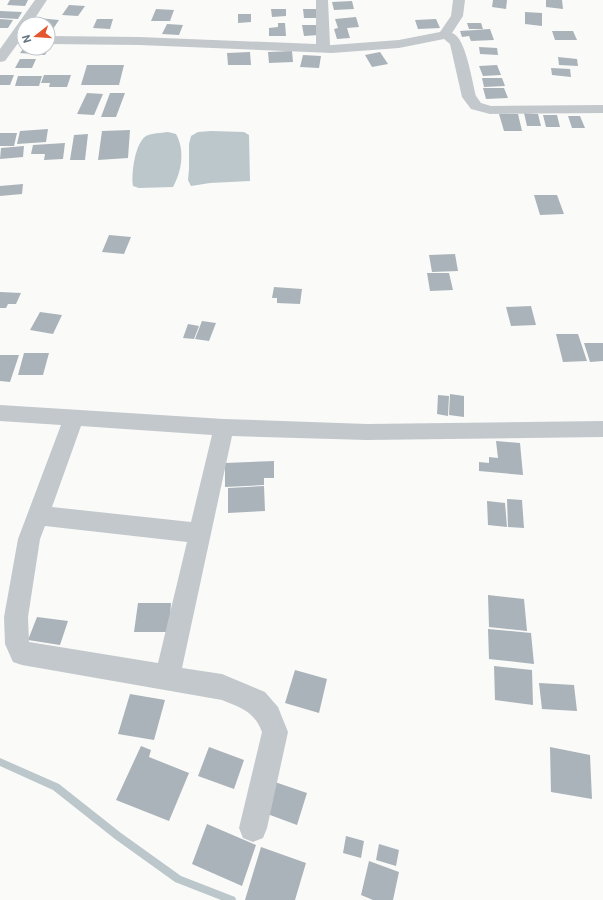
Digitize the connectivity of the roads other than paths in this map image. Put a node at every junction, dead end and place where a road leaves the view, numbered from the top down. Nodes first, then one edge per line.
1 (41, 0) edge
2 (322, 0) edge
3 (459, 0) edge
4 (31, 16) edge
5 (444, 35) junction
6 (0, 38) edge
7 (16, 40) edge
8 (56, 40) edge
9 (16, 44) edge
10 (323, 48) junction
11 (0, 58) edge
12 (603, 109) edge
13 (0, 413) edge
14 (74, 418) junction
15 (224, 427) junction
16 (603, 429) edge
17 (38, 515) junction
18 (200, 533) junction
19 (167, 678) junction
20 (253, 828) dead end

1 - 4 street
2 - 10 street
3 - 5 street
5 - 10 street
5 - 12 street
6 - 7 street
8 - 10 street
9 - 11 street
13 - 14 street
14 - 15 street
14 - 17 street
15 - 16 street
15 - 18 street
17 - 18 street
17 - 19 street
18 - 19 street
19 - 20 street

